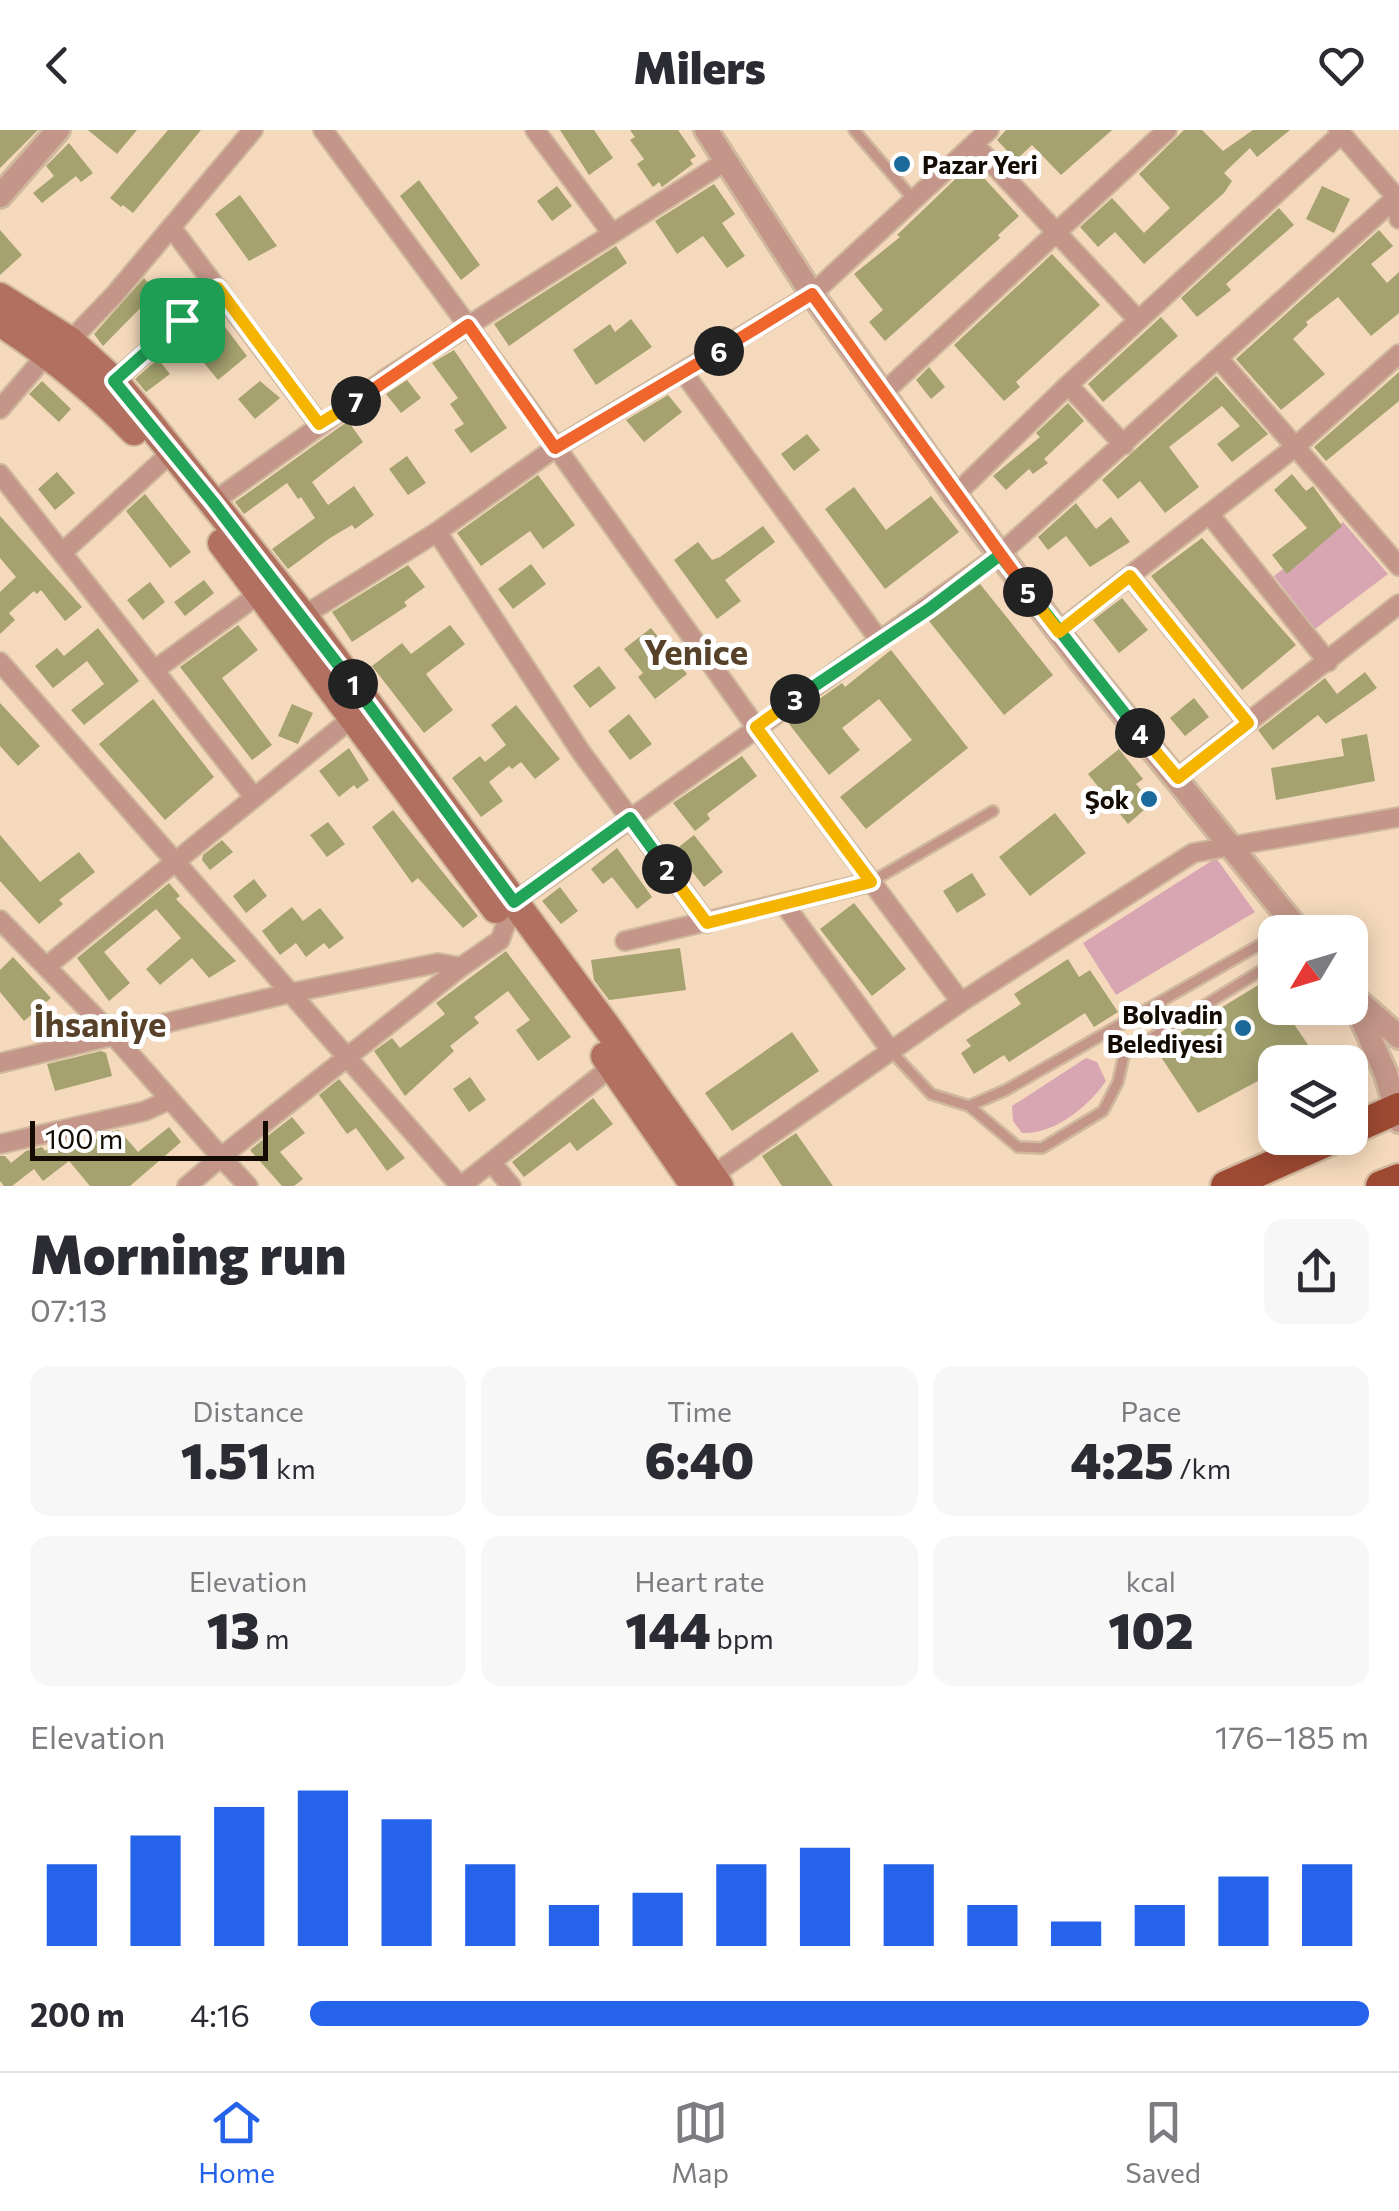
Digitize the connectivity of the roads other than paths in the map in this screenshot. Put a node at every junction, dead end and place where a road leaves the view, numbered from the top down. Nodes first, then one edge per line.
1 (58, 130) edge
2 (253, 130) edge
3 (323, 130) edge
4 (535, 130) edge
5 (706, 130) edge
6 (854, 130) edge
7 (989, 130) edge
8 (1167, 130) edge
9 (1339, 132) edge
10 (974, 144) junction
11 (726, 161) junction
12 (0, 196) edge
13 (1398, 196) edge
14 (914, 200) junction
15 (1399, 219) edge
16 (171, 227) junction
17 (611, 232) junction
18 (1058, 232) junction
19 (218, 288) junction
20 (812, 294) junction
21 (0, 297) edge
22 (1138, 320) junction
23 (0, 322) edge
24 (468, 325) junction
25 (59, 346) junction
26 (1399, 354) edge
27 (1219, 360) junction
28 (683, 372) junction
29 (114, 381) junction
30 (1068, 384) junction
31 (883, 394) junction
32 (0, 410) edge
33 (319, 424) junction
34 (1124, 445) junction
35 (1295, 447) junction
36 (555, 448) junction
37 (162, 461) junction
38 (0, 474) edge
39 (955, 495) junction
40 (213, 502) junction
41 (1210, 514) junction
42 (437, 532) junction
43 (64, 551) junction
44 (1000, 555) junction
45 (1399, 566) edge
46 (1130, 576) junction
47 (259, 594) junction
48 (1399, 604) edge
49 (303, 616) junction
50 (1059, 632) junction
51 (880, 641) junction
52 (0, 662) edge
53 (1328, 662) junction
54 (156, 669) junction
55 (7, 684) edge
56 (351, 719) junction
57 (1248, 723) junction
58 (756, 727) junction
59 (1178, 778) junction
60 (254, 797) junction
61 (993, 811) dead end
62 (1399, 817) edge
63 (630, 818) junction
64 (1234, 848) junction
65 (176, 864) junction
66 (871, 882) junction
67 (784, 904) junction
68 (511, 913) junction
69 (1277, 915) edge
70 (0, 920) edge
71 (707, 923) junction
72 (626, 941) dead end
73 (1258, 949) edge
74 (46, 966) junction
75 (461, 967) junction
76 (1258, 972) edge
77 (290, 993) junction
78 (961, 1002) junction
79 (1368, 1009) edge
80 (1364, 1025) edge
81 (114, 1036) junction
82 (1399, 1037) edge
83 (890, 1050) junction
84 (346, 1058) junction
85 (620, 1060) junction
86 (0, 1062) edge
87 (169, 1100) junction
88 (969, 1106) junction
89 (1398, 1113) edge
90 (1368, 1124) edge
91 (0, 1144) edge
92 (1296, 1155) edge
93 (221, 1157) junction
94 (492, 1164) junction
95 (1399, 1179) edge
96 (706, 1183) edge
97 (187, 1186) edge
98 (248, 1186) edge
99 (460, 1186) edge
100 (511, 1186) edge
101 (1226, 1186) edge
102 (1381, 1186) edge

1 - 12 street
2 - 16 street
3 - 24 street
4 - 17 street
5 - 11 street
6 - 14 lane
7 - 10 street
8 - 18 street
9 - 13 street
9 - 22 street
10 - 14 street
10 - 18 street
11 - 17 street
11 - 20 street
13 - 15 street
13 - 27 street
14 - 20 street
16 - 19 street
16 - 25 street
17 - 24 street
18 - 22 street
18 - 31 street
19 - 29 street
19 - 33 street
20 - 28 street
20 - 31 street
21 - 25 main road
22 - 30 street
23 - 25 main road
24 - 33 street
24 - 36 street
25 - 29 main road
25 - 32 street
25 - 37 main road
26 - 35 street
27 - 34 street
27 - 35 street
28 - 36 street
28 - 51 street
29 - 40 main road
30 - 34 street
30 - 39 street
31 - 39 street
33 - 40 street
34 - 44 street
35 - 41 street
35 - 45 street
36 - 42 street
36 - 58 street
37 - 43 street
37 - 47 main road
38 - 43 street
39 - 44 street
40 - 49 main road
41 - 46 street
41 - 53 street
42 - 49 street
42 - 63 street
43 - 54 street
44 - 50 street
44 - 51 street
46 - 50 street
46 - 57 street
47 - 54 street
47 - 56 main road
48 - 53 street
49 - 68 main road
50 - 59 street
51 - 58 street
52 - 55 street
53 - 57 street
54 - 60 street
55 - 65 street
56 - 60 street
56 - 68 main road
57 - 59 street
58 - 63 street
58 - 66 street
59 - 64 street
60 - 65 street
61 - 66 lane
62 - 64 street
63 - 68 street
63 - 71 street
64 - 69 street
64 - 78 street
65 - 74 street
65 - 77 street
66 - 67 street
66 - 78 street
67 - 71 street
67 - 83 street
68 - 75 street
68 - 85 main road
70 - 74 street
71 - 72 street
73 - 88 lane
74 - 81 street
75 - 77 street
75 - 84 street
76 - 88 lane
77 - 81 street
77 - 84 street
78 - 83 street
79 - 82 street
80 - 89 street
81 - 86 street
81 - 87 street
83 - 88 lane
83 - 96 street
84 - 93 street
84 - 99 street
85 - 94 street
85 - 96 main road
87 - 91 street
87 - 93 street
89 - 90 highway
92 - 101 highway
93 - 97 street
93 - 98 street
94 - 99 street
94 - 100 street
95 - 102 highway

